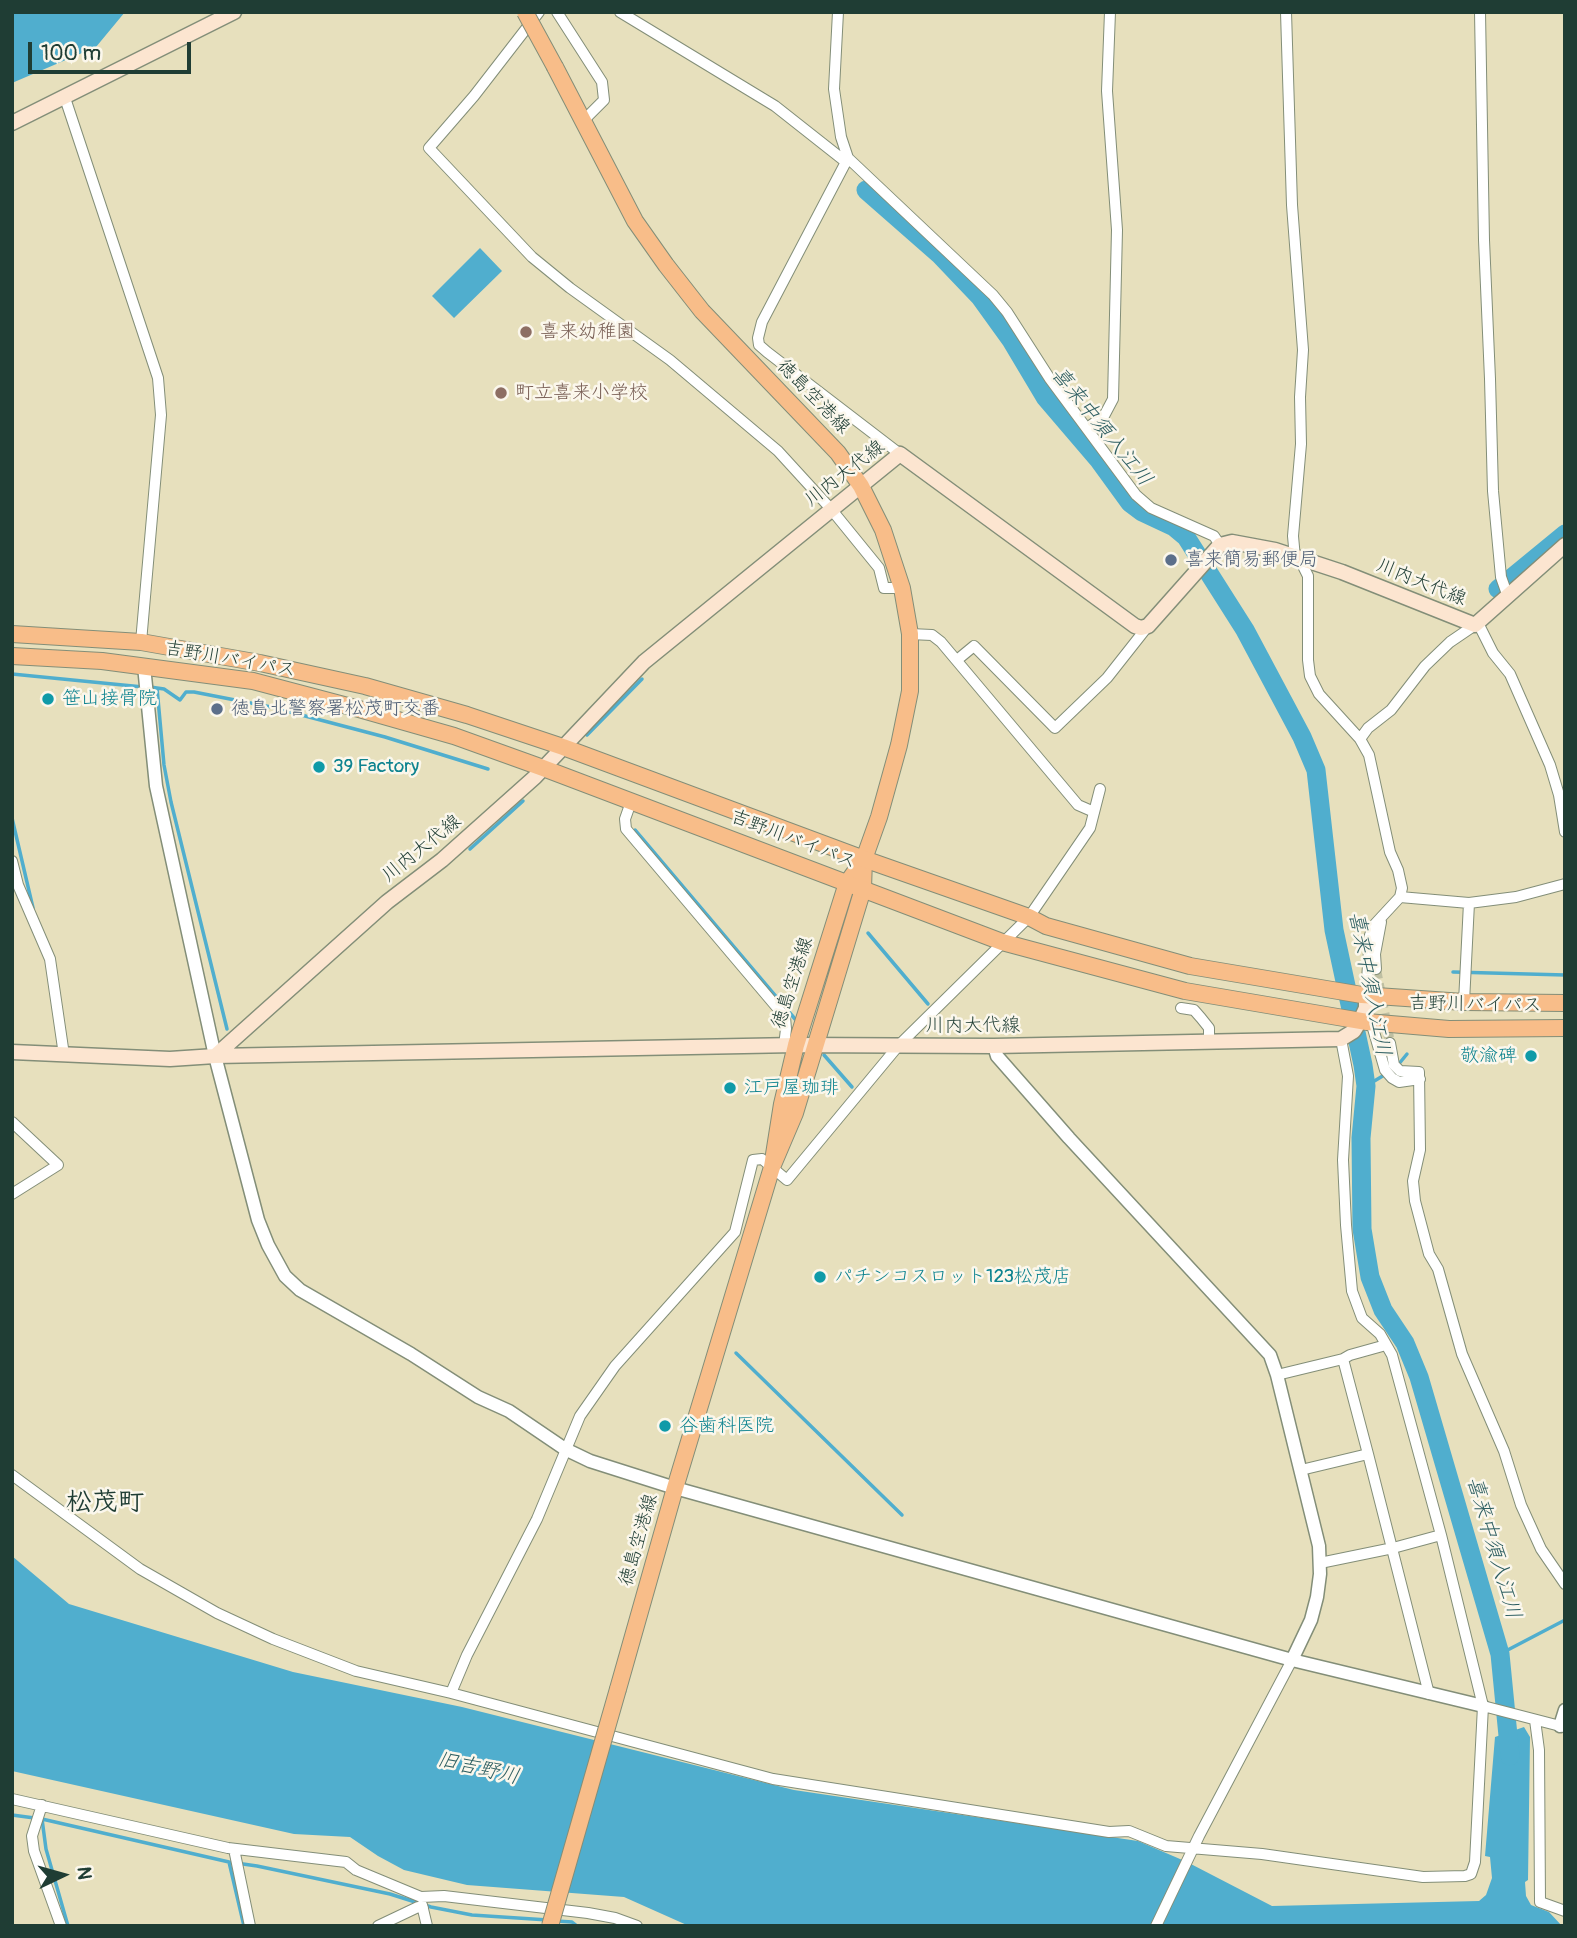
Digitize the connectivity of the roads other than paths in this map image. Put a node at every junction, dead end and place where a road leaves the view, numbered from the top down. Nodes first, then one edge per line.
1 (234, 12) edge
2 (525, 12) edge
3 (539, 12) edge
4 (558, 12) edge
5 (620, 12) edge
6 (838, 12) edge
7 (1110, 12) edge
8 (1286, 12) edge
9 (1480, 12) edge
10 (65, 98) junction
11 (583, 121) junction
12 (12, 123) edge
13 (847, 160) junction
14 (1087, 428) junction
15 (900, 454) junction
16 (861, 486) junction
17 (831, 509) junction
18 (1220, 545) junction
19 (1565, 545) edge
20 (1298, 559) junction
21 (902, 588) junction
22 (1506, 593) junction
23 (1476, 624) junction
24 (1149, 626) junction
25 (12, 634) edge
26 (909, 634) junction
27 (141, 642) junction
28 (12, 656) edge
29 (957, 660) junction
30 (144, 666) junction
31 (1360, 739) junction
32 (563, 747) junction
33 (543, 768) junction
34 (1100, 789) dead end
35 (631, 802) junction
36 (1094, 811) junction
37 (1565, 832) edge
38 (864, 859) junction
39 (12, 861) edge
40 (847, 883) junction
41 (1565, 884) edge
42 (863, 889) junction
43 (1400, 897) junction
44 (1469, 903) junction
45 (1382, 915) junction
46 (1030, 917) junction
47 (1002, 942) junction
48 (1376, 969) tunnel mouth
49 (1464, 1002) junction
50 (1565, 1003) edge
51 (1181, 1008) dead end
52 (1365, 1011) junction
53 (1565, 1028) edge
54 (1343, 1038) junction
55 (1209, 1042) junction
56 (1390, 1043) tunnel mouth
57 (790, 1045) junction
58 (814, 1045) junction
59 (899, 1045) junction
60 (994, 1046) junction
61 (12, 1052) edge
62 (64, 1055) junction
63 (215, 1056) junction
64 (1393, 1071) junction
65 (12, 1122) edge
66 (772, 1167) junction
67 (12, 1194) edge
68 (1386, 1345) junction
69 (1343, 1359) junction
70 (1277, 1375) junction
71 (565, 1450) junction
72 (1368, 1454) junction
73 (1301, 1470) junction
74 (12, 1475) edge
75 (675, 1488) junction
76 (1441, 1535) junction
77 (1393, 1548) junction
78 (1320, 1563) junction
79 (1565, 1584) edge
80 (1292, 1660) junction
81 (451, 1693) junction
82 (1429, 1694) junction
83 (1487, 1707) junction
84 (1565, 1710) edge
85 (1533, 1719) junction
86 (1562, 1726) edge
87 (12, 1798) edge
88 (41, 1805) junction
89 (234, 1849) junction
90 (1192, 1853) junction
91 (422, 1903) junction
92 (1565, 1911) edge
93 (588, 1913) junction
94 (61, 1926) edge
95 (250, 1926) edge
96 (378, 1926) edge
97 (426, 1926) edge
98 (550, 1926) edge
99 (590, 1926) edge
100 (637, 1926) edge
101 (1156, 1926) edge

1 - 10 main road
2 - 11 main road, 徳島空港線, bridge
3 - 17 street
4 - 11 street
5 - 13 street
6 - 13 street
7 - 14 street
8 - 20 street
9 - 22 street
10 - 12 main road
10 - 27 street
11 - 16 main road, 徳島空港線
13 - 14 street
13 - 15 street
14 - 18 street
15 - 16 main road, 川内大代線
15 - 24 main road, 川内大代線
16 - 17 main road, 川内大代線
16 - 21 main road, 徳島空港線
17 - 21 street
17 - 32 main road, 川内大代線
18 - 20 main road, 川内大代線
18 - 24 main road
19 - 22 main road, 川内大代線
20 - 23 main road, 川内大代線
20 - 31 street
21 - 26 main road, 徳島空港線
22 - 23 main road, 川内大代線
23 - 31 street
23 - 37 street
24 - 29 street
25 - 27 main road, 吉野川バイパス
26 - 29 street
26 - 38 main road, 徳島空港線
27 - 32 main road, 吉野川バイパス
28 - 30 main road, 吉野川バイパス
29 - 36 street
30 - 33 main road, 吉野川バイパス
30 - 63 street
31 - 43 street
32 - 33 main road, 川内大代線
32 - 38 main road, 吉野川バイパス
33 - 35 main road, 吉野川バイパス
33 - 63 main road, 川内大代線
34 - 36 street
35 - 40 main road, 吉野川バイパス
35 - 57 street
36 - 46 street
38 - 40 main road, 徳島空港線
38 - 42 main road, 徳島空港線
38 - 46 main road, 吉野川バイパス
39 - 62 street
40 - 42 main road, 吉野川バイパス
40 - 57 main road, 徳島空港線
41 - 44 street
42 - 47 main road, 吉野川バイパス
42 - 58 main road, 徳島空港線
43 - 44 street
43 - 45 street
44 - 49 street
45 - 48 street
45 - 52 street
46 - 47 street
46 - 52 main road, 吉野川バイパス
47 - 52 main road, 吉野川バイパス
47 - 59 street
49 - 50 main road, 吉野川バイパス
49 - 52 main road, 吉野川バイパス
51 - 55 street
52 - 53 main road, 吉野川バイパス
52 - 54 main road
52 - 64 street
54 - 55 main road, 川内大代線
54 - 68 street
55 - 60 main road, 川内大代線
56 - 64 street
57 - 58 main road, 川内大代線
57 - 63 main road, 川内大代線
57 - 66 main road, 徳島空港線
58 - 59 main road, 川内大代線
58 - 66 main road, 徳島空港線
59 - 60 main road, 川内大代線
59 - 66 street
60 - 70 street
61 - 62 main road, 川内大代線
62 - 63 main road, 川内大代線
63 - 71 street
64 - 79 street
65 - 67 street
66 - 71 street
66 - 75 main road, 徳島空港線
68 - 69 street
68 - 76 street
69 - 70 street
69 - 72 street
70 - 73 street
71 - 75 street
71 - 81 street
72 - 73 street
72 - 77 street
73 - 78 street
74 - 81 street
75 - 80 street
75 - 98 main road, 徳島空港線, bridge
76 - 77 street
76 - 83 street
77 - 78 street
77 - 82 street
78 - 80 street
80 - 82 street
80 - 90 street
81 - 90 street
82 - 83 street
83 - 85 street
83 - 90 street
84 - 86 street
85 - 86 street
85 - 92 street
87 - 88 street
88 - 89 street
88 - 94 street
89 - 91 street
89 - 95 street
90 - 101 street
91 - 93 street
91 - 96 street
91 - 97 street
93 - 99 street
93 - 100 street

